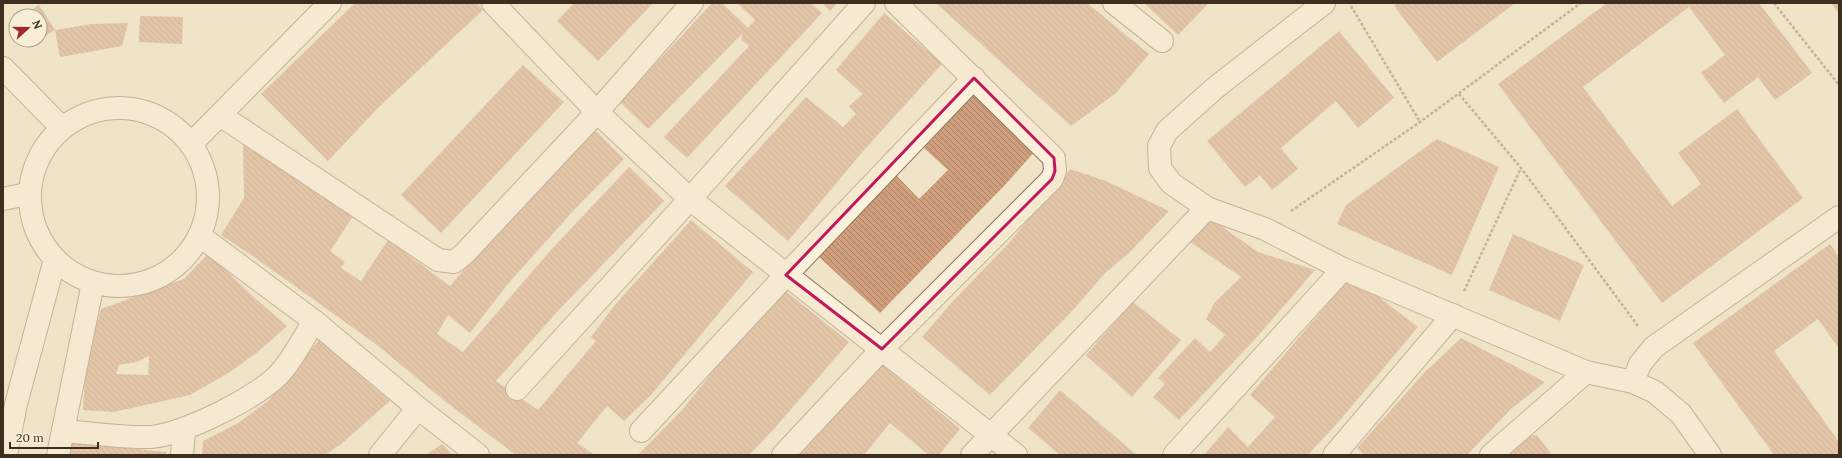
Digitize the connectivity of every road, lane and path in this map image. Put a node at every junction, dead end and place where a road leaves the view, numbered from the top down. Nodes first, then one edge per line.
1 (330, 3) edge
2 (493, 3) edge
3 (692, 3) edge
4 (864, 3) edge
5 (896, 3) edge
6 (1114, 3) edge
7 (1324, 3) edge
8 (1349, 3) edge
9 (1581, 3) edge
10 (1774, 3) edge
11 (1162, 41) dead end
12 (3, 68) edge
13 (974, 78) junction
14 (1839, 86) edge
15 (1458, 94) junction
16 (597, 112) junction
17 (220, 115) junction
18 (1420, 122) junction
19 (62, 128) junction
20 (191, 144) junction
21 (1521, 168) junction
22 (27, 194) junction
23 (3, 199) edge
24 (690, 199) junction
25 (1207, 208) junction
26 (1839, 217) edge
27 (1265, 229) junction
28 (200, 236) junction
29 (55, 259) junction
30 (1343, 269) junction
31 (786, 275) junction
32 (93, 282) junction
33 (1453, 314) junction
34 (314, 321) junction
35 (1654, 347) junction
36 (882, 349) junction
37 (1586, 372) junction
38 (1633, 382) junction
39 (518, 389) dead end
40 (418, 408) junction
41 (184, 430) junction
42 (63, 431) junction
43 (641, 432) dead end
44 (990, 435) junction
45 (1341, 452) edge
46 (6, 455) edge
47 (58, 455) edge
48 (182, 455) edge
49 (380, 455) edge
50 (478, 455) edge
51 (783, 455) edge
52 (972, 455) edge
53 (1016, 455) edge
54 (1174, 455) edge
55 (1491, 455) edge
56 (1710, 455) edge

1 - 17 street
2 - 16 street
3 - 16 street
4 - 24 street
5 - 13 street
6 - 11 street
7 - 25 street
8 - 18 path
9 - 15 path
10 - 14 path
12 - 19 street
13 - 31 street
13 - 36 street
15 - 18 path
15 - 21 path
16 - 17 street
16 - 24 street
17 - 20 street
18 - 27 path
19 - 20 street
19 - 22 street
20 - 28 street
21 - 33 path
21 - 35 path
22 - 23 street
22 - 29 street
24 - 31 street
24 - 39 street
25 - 27 street
25 - 44 street
26 - 35 street
27 - 30 street
28 - 32 street
28 - 34 street
29 - 32 street
29 - 46 street
30 - 33 street
30 - 54 street
31 - 36 street
31 - 43 street
32 - 42 street
33 - 37 street
33 - 45 street
34 - 40 street
34 - 41 street
35 - 38 street
36 - 44 street
36 - 51 street
37 - 38 street
37 - 55 street
38 - 56 street
40 - 49 street
40 - 50 street
41 - 42 street
41 - 48 street
42 - 47 street
44 - 52 street
44 - 53 street

